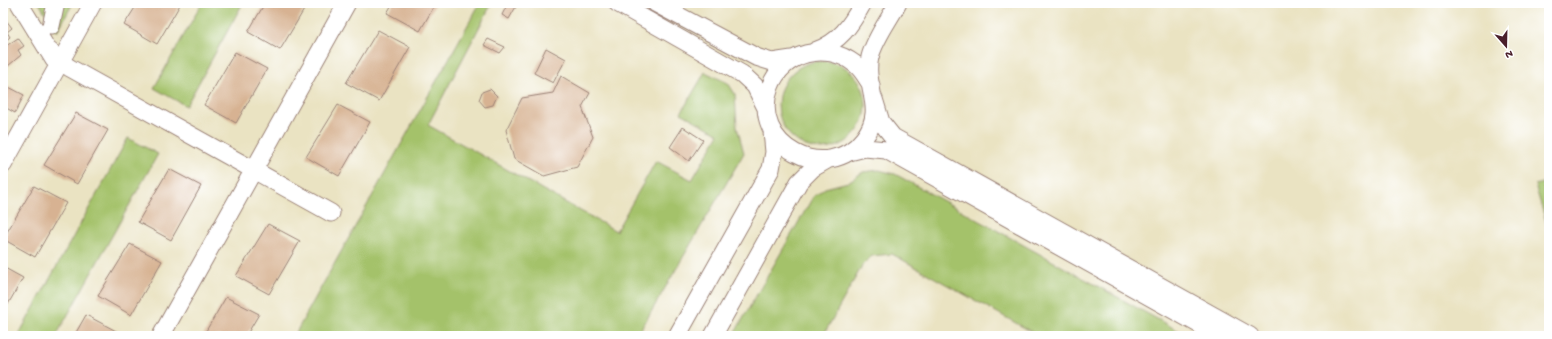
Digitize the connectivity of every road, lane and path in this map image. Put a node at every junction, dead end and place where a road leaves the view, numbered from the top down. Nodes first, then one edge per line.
1 (19, 3) edge
2 (56, 3) edge
3 (93, 3) edge
4 (347, 3) edge
5 (617, 3) edge
6 (655, 3) edge
7 (863, 3) edge
8 (898, 3) edge
9 (51, 26) dead end
10 (799, 56) junction
11 (61, 59) junction
12 (873, 92) junction
13 (767, 116) junction
14 (9, 140) edge
15 (834, 158) junction
16 (3, 165) edge
17 (254, 170) junction
18 (331, 214) dead end
19 (161, 336) edge
20 (677, 336) edge
21 (713, 336) edge
22 (1220, 336) edge
23 (1250, 336) edge

1 - 11 street
2 - 9 street
3 - 11 street
4 - 17 street
5 - 13 street
6 - 10 street
7 - 10 street
8 - 12 street
10 - 12 street
10 - 13 street
11 - 14 street
11 - 17 street
12 - 15 street
12 - 23 street
13 - 15 street
13 - 20 street
14 - 16 street
15 - 21 street
15 - 22 street
17 - 18 street
17 - 19 street

